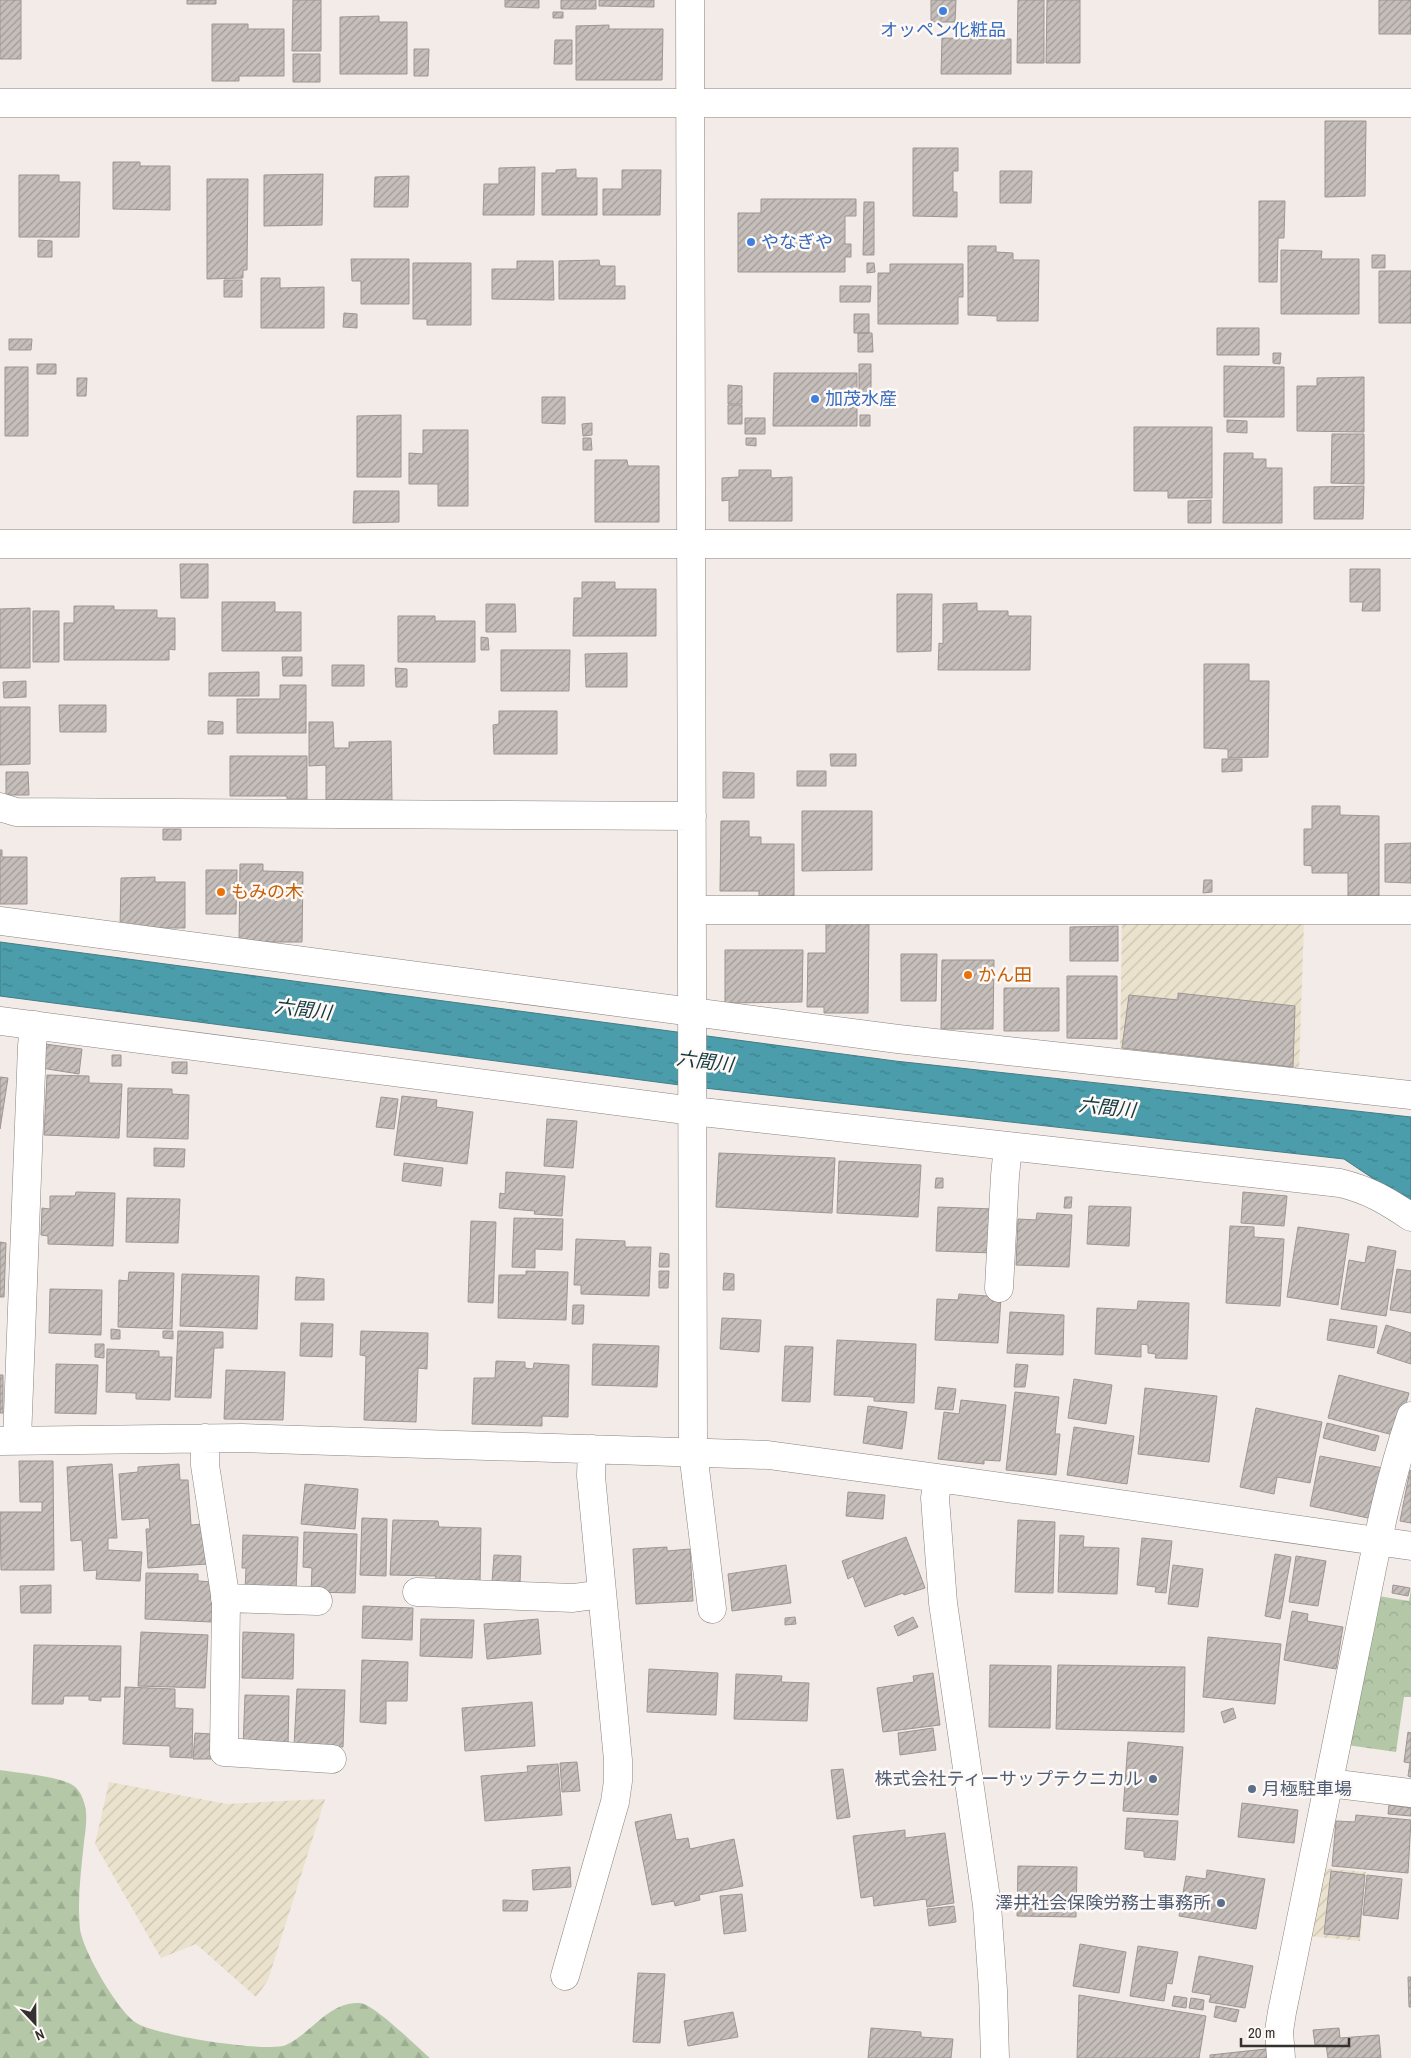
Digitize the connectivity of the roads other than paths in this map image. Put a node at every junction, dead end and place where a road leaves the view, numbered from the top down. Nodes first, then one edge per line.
1 (690, 0) edge
2 (0, 103) edge
3 (691, 103) junction
4 (1411, 103) edge
5 (0, 544) edge
6 (691, 544) junction
7 (1411, 544) edge
8 (0, 807) edge
9 (692, 816) junction
10 (692, 910) junction
11 (1411, 910) edge
12 (0, 921) edge
13 (692, 1018) junction
14 (0, 1020) edge
15 (34, 1025) junction
16 (1411, 1095) edge
17 (692, 1104) junction
18 (1008, 1146) junction
19 (1411, 1217) edge
20 (999, 1288) dead end
21 (1411, 1416) edge
22 (205, 1438) junction
23 (8, 1440) edge
24 (592, 1449) junction
25 (692, 1452) junction
26 (938, 1478) junction
27 (1378, 1541) junction
28 (1411, 1546) edge
29 (417, 1592) dead end
30 (602, 1594) junction
31 (225, 1598) junction
32 (318, 1601) dead end
33 (712, 1609) dead end
34 (332, 1759) dead end
35 (1329, 1782) junction
36 (1411, 1793) edge
37 (565, 1976) dead end
38 (994, 2058) edge
39 (1280, 2058) edge

1 - 3 street
2 - 3 street
3 - 4 street
3 - 6 street
5 - 6 street
6 - 7 street
6 - 9 street
8 - 9 street
9 - 10 street
10 - 11 street
10 - 13 street
12 - 13 street
13 - 16 street
13 - 17 street
14 - 15 street
15 - 17 street
15 - 23 street
17 - 18 street
17 - 25 street
18 - 19 street
18 - 20 street
21 - 27 street
22 - 23 street
22 - 24 street
22 - 31 street
24 - 25 street
24 - 30 street
25 - 26 street
25 - 33 street
26 - 27 street
26 - 38 street
27 - 28 street
27 - 35 street
29 - 30 street
30 - 37 street
31 - 32 street
31 - 34 street
35 - 36 street
35 - 39 street

